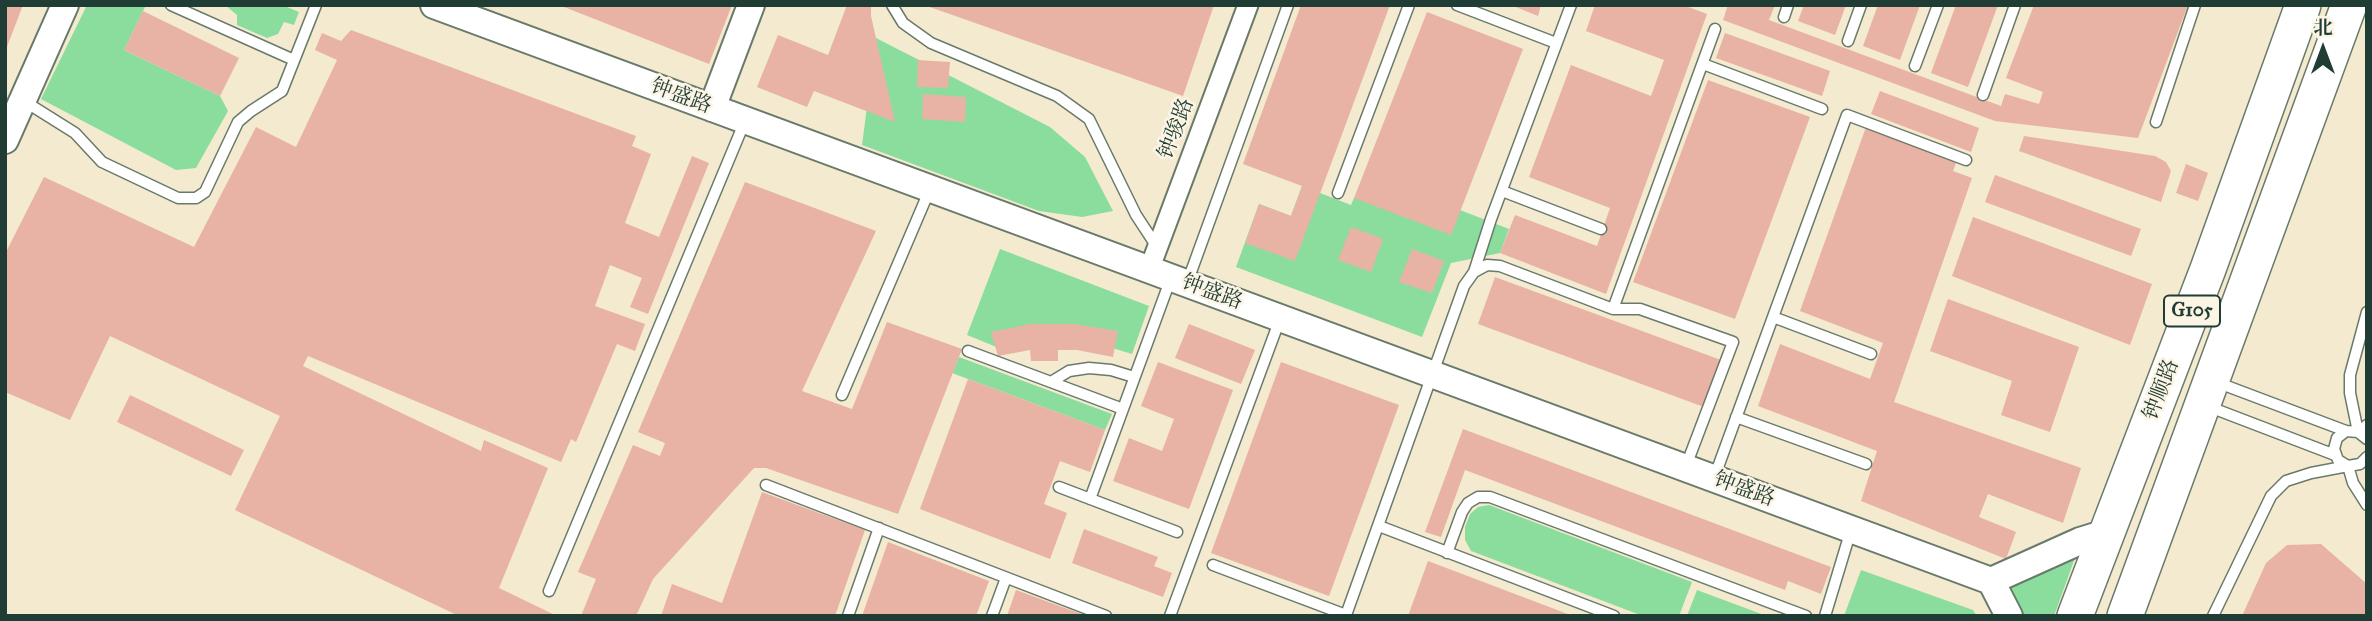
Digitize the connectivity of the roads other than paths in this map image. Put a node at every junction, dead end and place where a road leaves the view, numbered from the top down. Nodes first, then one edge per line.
1 (65, 5) edge
2 (171, 5) edge
3 (316, 5) edge
4 (434, 5) edge
5 (751, 5) edge
6 (892, 5) edge
7 (1248, 5) edge
8 (1288, 5) edge
9 (1409, 5) edge
10 (1457, 5) edge
11 (1571, 5) edge
12 (1788, 5) edge
13 (1861, 5) edge
14 (1938, 5) edge
15 (2015, 5) edge
16 (2195, 5) edge
17 (2303, 5) edge
18 (2349, 5) edge
19 (1784, 17) dead end
20 (1715, 29) dead end
21 (1848, 41) dead end
22 (1556, 43) junction
23 (295, 60) junction
24 (1703, 64) junction
25 (1915, 66) dead end
26 (1983, 95) dead end
27 (24, 101) junction
28 (712, 108) junction
29 (1822, 109) dead end
30 (745, 120) junction
31 (2156, 121) dead end
32 (5, 140) edge
33 (1966, 160) dead end
34 (930, 189) junction
35 (1502, 191) junction
36 (1338, 193) dead end
37 (1601, 229) dead end
38 (1166, 269) junction
39 (1474, 272) junction
40 (1613, 309) junction
41 (2367, 312) edge
42 (1773, 317) junction
43 (1280, 318) junction
44 (968, 351) dead end
45 (1871, 354) dead end
46 (1433, 375) junction
47 (1135, 377) junction
48 (1051, 383) junction
49 (2208, 393) junction
50 (842, 395) dead end
51 (1123, 409) junction
52 (1736, 417) junction
53 (2346, 431) junction
54 (2364, 432) edge
55 (2335, 455) junction
56 (2367, 457) edge
57 (1866, 464) dead end
58 (2348, 466) junction
59 (1686, 468) junction
60 (1714, 479) junction
61 (765, 485) dead end
62 (1059, 487) dead end
63 (1090, 499) junction
64 (2367, 505) edge
65 (1379, 526) junction
66 (879, 528) junction
67 (1851, 529) junction
68 (1177, 532) dead end
69 (2109, 532) junction
70 (1447, 553) junction
71 (1213, 565) dead end
72 (1006, 578) junction
73 (1991, 581) junction
74 (549, 591) dead end
75 (848, 616) edge
76 (992, 616) edge
77 (1106, 616) edge
78 (1170, 616) edge
79 (1614, 616) edge
80 (1806, 616) edge
81 (1825, 616) edge
82 (2009, 616) edge
83 (2076, 616) edge
84 (2125, 616) edge
85 (2213, 616) edge

1 - 27 street
2 - 23 lane
3 - 23 lane
4 - 28 street, 钟盛路
5 - 28 street
6 - 38 lane
7 - 38 street, 钟骏路
8 - 38 lane
9 - 36 lane
10 - 22 lane
11 - 22 lane
12 - 19 lane
13 - 21 lane
14 - 25 lane
15 - 26 lane
16 - 31 lane
17 - 69 highway, 钟顺路 / G105
18 - 49 highway, 钟顺路 / G105
20 - 24 lane
22 - 35 lane
23 - 27 lane
24 - 29 lane
24 - 40 lane
27 - 32 street
28 - 30 street, 钟盛路
30 - 34 street, 钟盛路
30 - 74 lane
33 - 42 lane
34 - 38 street, 钟盛路
34 - 50 lane
35 - 37 lane
35 - 39 lane
38 - 43 street, 钟盛路
38 - 47 lane
39 - 40 lane
39 - 46 lane
40 - 59 lane
41 - 54 lane
42 - 45 lane
42 - 52 lane
43 - 46 street, 钟盛路
43 - 78 lane
44 - 48 lane
46 - 59 street, 钟盛路
46 - 65 lane
47 - 48 lane
47 - 51 lane
48 - 51 lane
49 - 53 lane
49 - 55 lane
49 - 84 highway, 钟顺路 / G105
51 - 63 lane
52 - 57 lane
52 - 60 lane
53 - 54 lane
53 - 55 lane
55 - 58 lane
56 - 58 lane
58 - 64 lane
58 - 85 lane
59 - 60 street, 钟盛路
60 - 67 street, 钟盛路
61 - 66 lane
62 - 63 lane
63 - 68 lane
65 - 70 lane
65 - 71 lane
66 - 72 lane
66 - 75 lane
67 - 73 street, 钟盛路
67 - 81 lane
69 - 73 street
69 - 83 highway, 钟顺路 / G105
70 - 79 lane
70 - 80 lane
72 - 76 lane
72 - 77 lane
73 - 82 street

